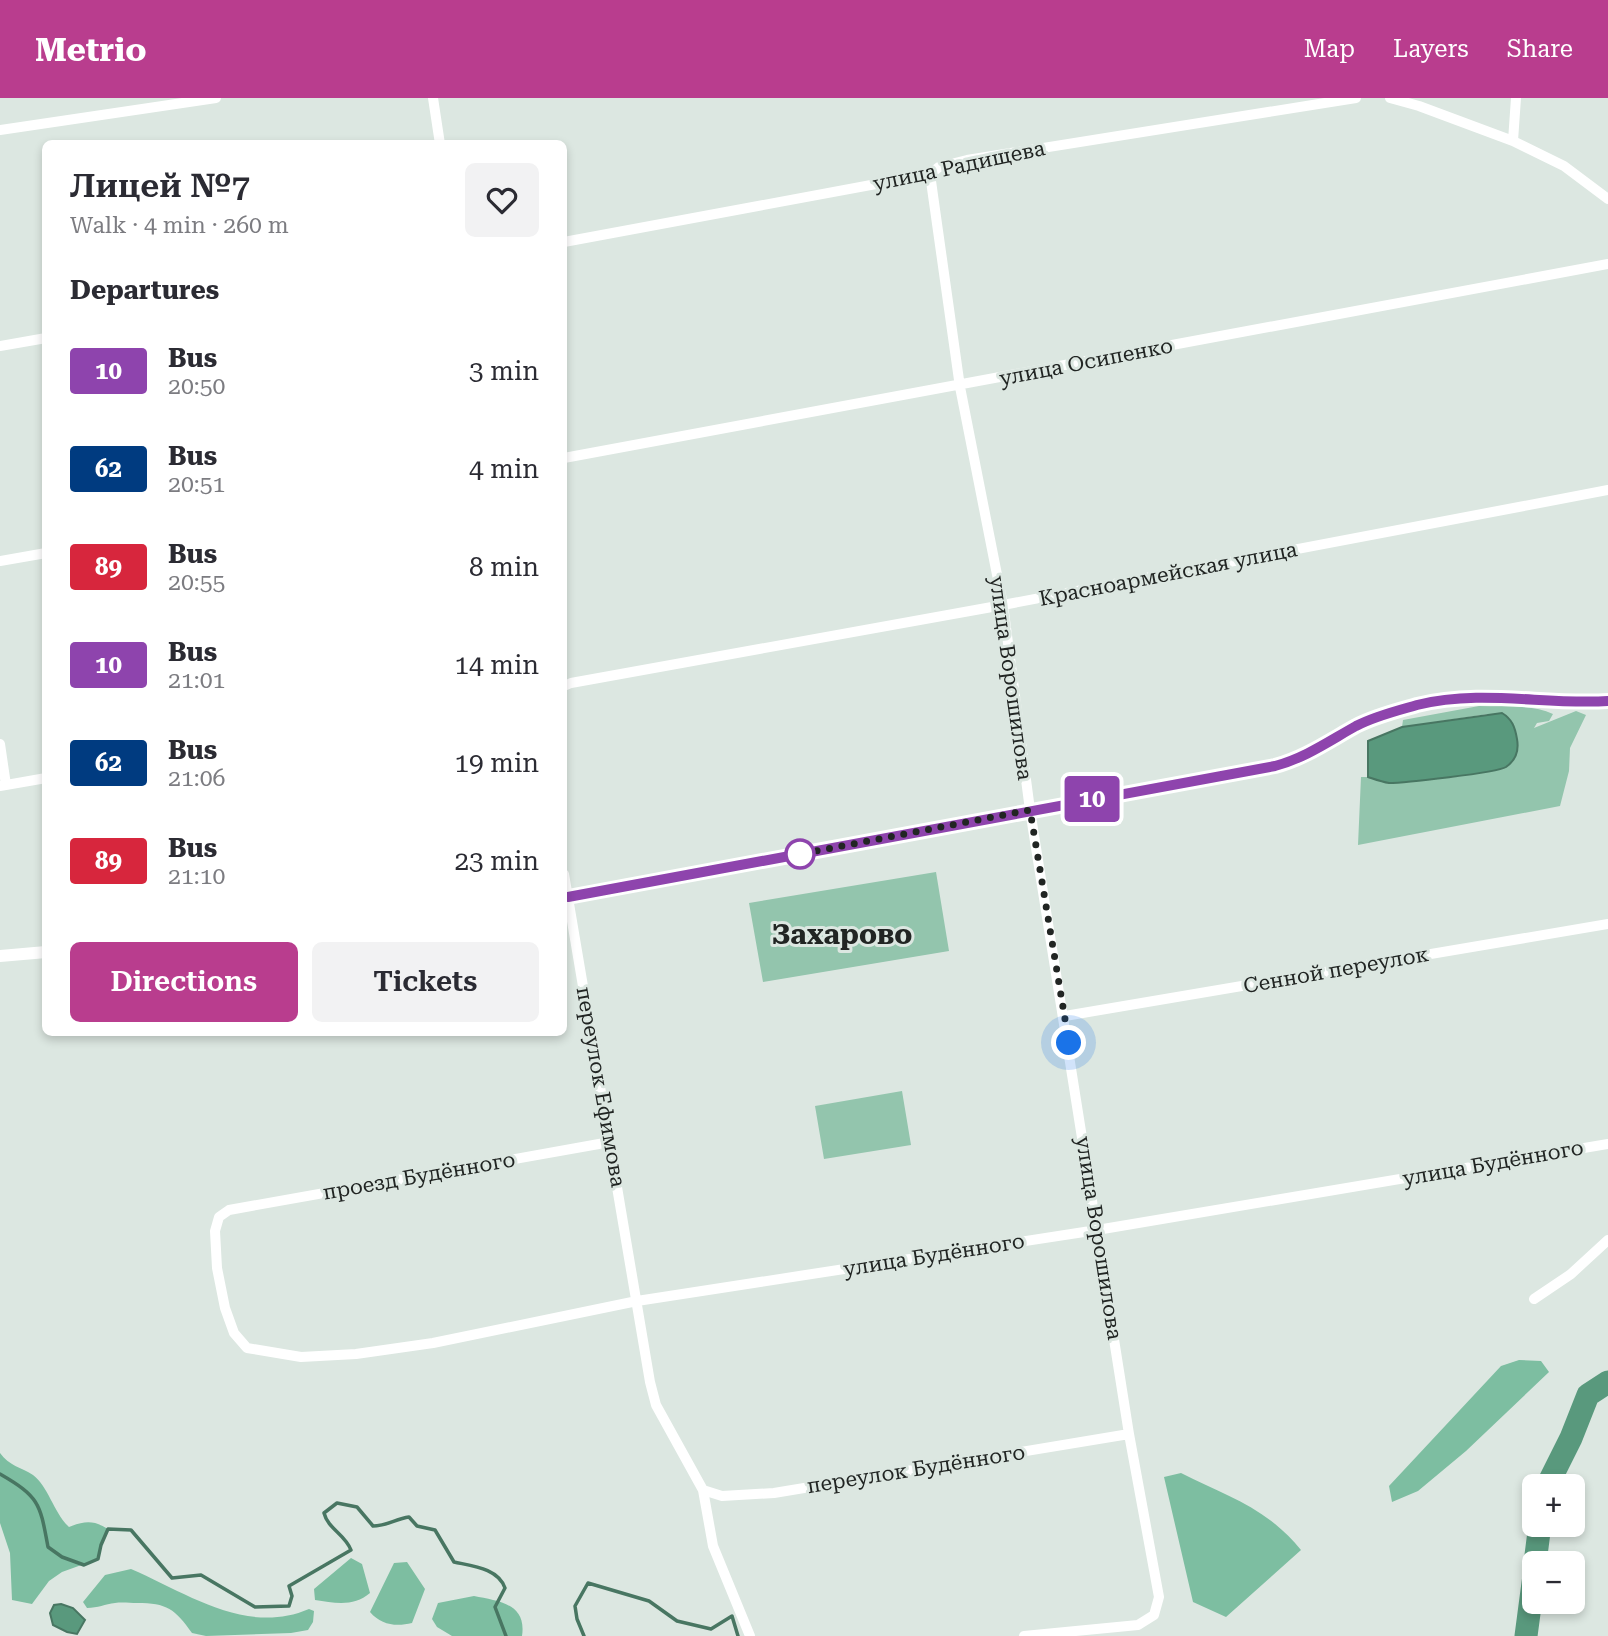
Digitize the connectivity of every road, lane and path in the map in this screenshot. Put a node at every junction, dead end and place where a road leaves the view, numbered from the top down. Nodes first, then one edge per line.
1 (216, 98) edge
2 (432, 98) edge
3 (1356, 98) edge
4 (1390, 98) edge
5 (1516, 98) edge
6 (1340, 99) edge
7 (0, 130) edge
8 (439, 140) edge
9 (1513, 141) junction
10 (930, 174) junction
11 (1608, 199) edge
12 (567, 242) edge
13 (1608, 264) edge
14 (42, 339) edge
15 (0, 346) edge
16 (960, 387) junction
17 (567, 457) edge
18 (1608, 490) edge
19 (42, 554) edge
20 (0, 561) edge
21 (1003, 606) junction
22 (567, 685) edge
23 (1608, 701) edge
24 (0, 744) edge
25 (42, 779) edge
26 (3, 785) edge
27 (1030, 810) junction
28 (567, 897) edge
29 (567, 903) edge
30 (1608, 924) edge
31 (42, 952) edge
32 (0, 956) edge
33 (1065, 1016) junction
34 (610, 1142) junction
35 (1608, 1144) edge
36 (1097, 1230) junction
37 (1608, 1240) edge
38 (1534, 1299) dead end
39 (637, 1301) junction
40 (259, 1352) joint
41 (1129, 1433) junction
42 (703, 1490) junction
43 (750, 1636) edge
44 (1024, 1636) edge

1 - 7 street
2 - 8 street
3 - 6 street, улица Радищева
4 - 9 street
5 - 9 street
6 - 10 street, улица Радищева
9 - 11 street
10 - 12 street, улица Радищева
10 - 16 street, улица Ворошилова
13 - 16 street, улица Осипенко
14 - 15 street
16 - 17 street, улица Осипенко
16 - 21 street, улица Ворошилова
18 - 21 street, Красноармейская улица
19 - 20 street
21 - 22 street, Красноармейская улица
21 - 27 street, улица Ворошилова
23 - 27 street
24 - 26 street
25 - 26 street
27 - 28 street
27 - 33 street, улица Ворошилова
29 - 34 street, переулок Ефимова
30 - 33 street, Сенной переулок
31 - 32 street
33 - 36 street, улица Ворошилова
34 - 39 street, переулок Ефимова
34 - 40 street, проезд Будённого
35 - 36 street, улица Будённого
36 - 39 street, улица Будённого
36 - 41 street, улица Ворошилова
37 - 38 street
39 - 40 street, улица Будённого
39 - 42 street, переулок Ефимова
41 - 42 street, переулок Будённого
41 - 44 street, улица Ворошилова
42 - 43 street

